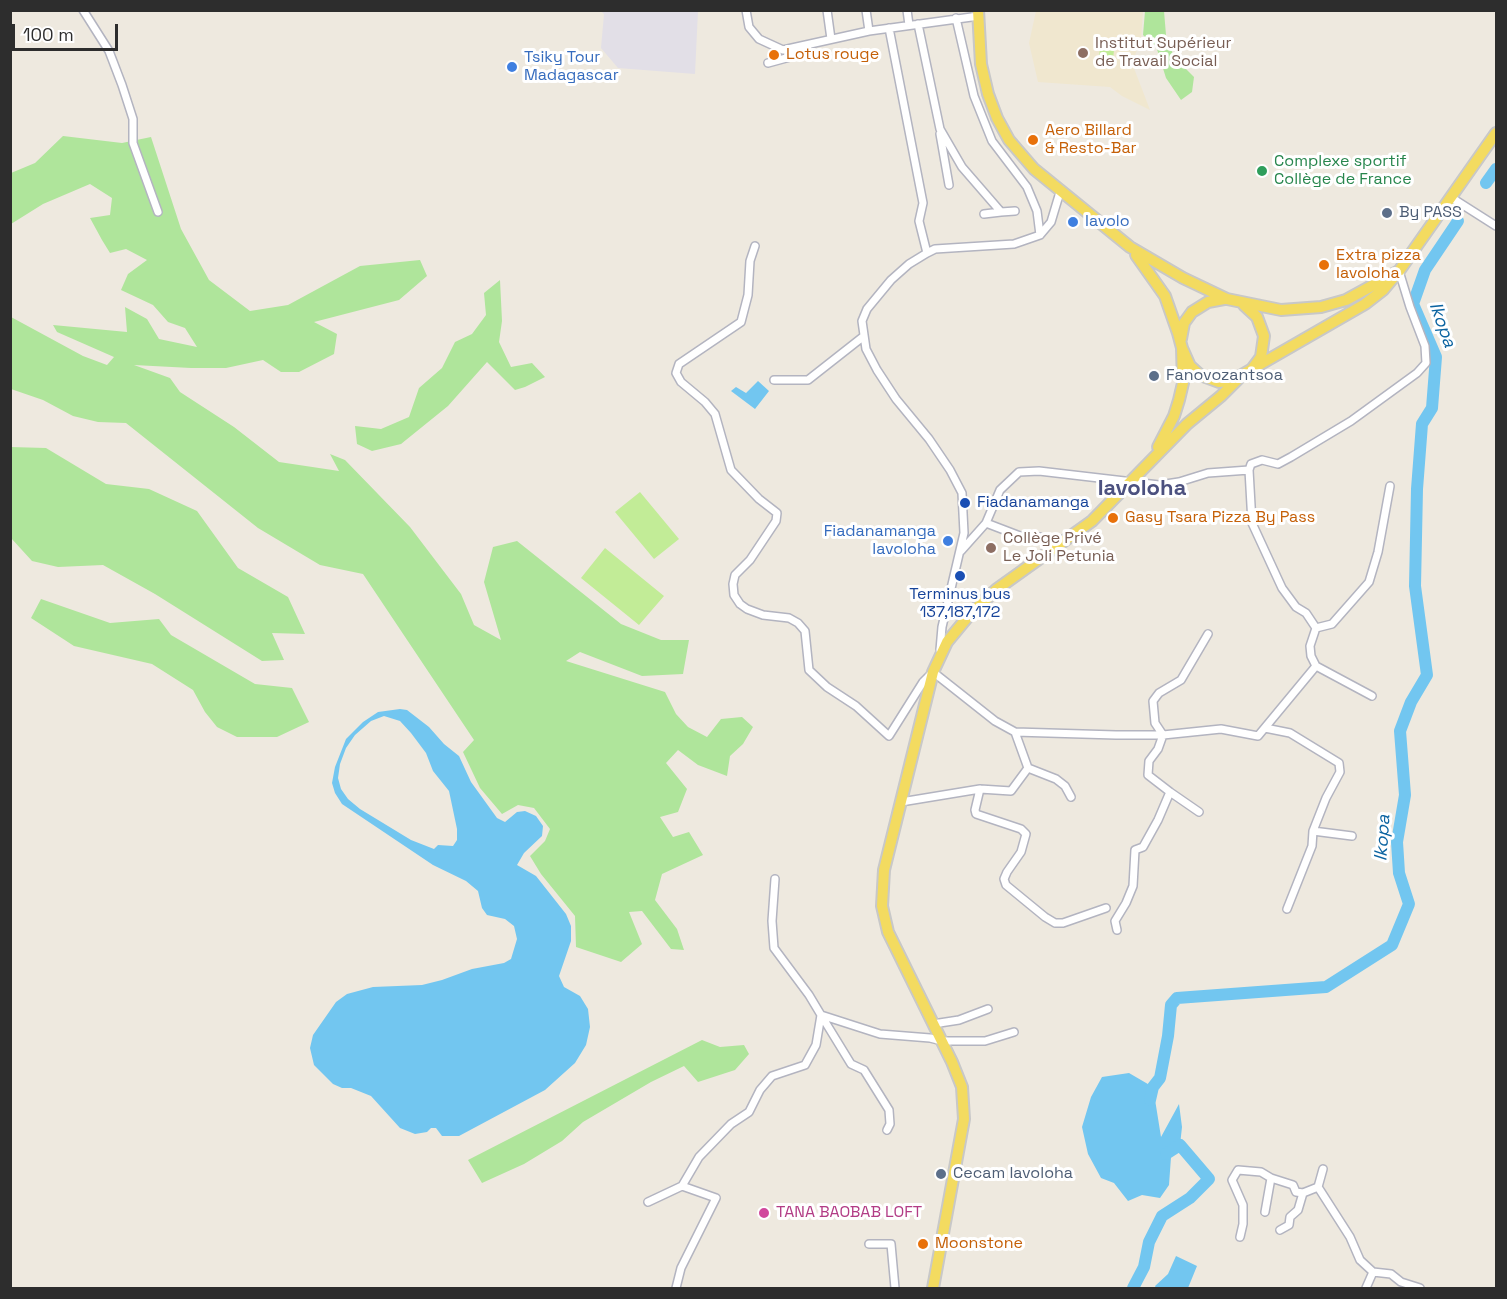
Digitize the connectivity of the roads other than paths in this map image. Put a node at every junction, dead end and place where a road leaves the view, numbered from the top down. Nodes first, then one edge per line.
1 (83, 10) edge
2 (746, 10) edge
3 (827, 10) edge
4 (866, 10) edge
5 (907, 10) edge
6 (946, 10) edge
7 (979, 13) edge
8 (956, 18) junction
9 (947, 19) junction
10 (918, 24) junction
11 (909, 25) junction
12 (889, 28) junction
13 (869, 31) junction
14 (831, 39) junction
15 (807, 45) junction
16 (768, 63) dead end
17 (939, 129) junction
18 (1497, 133) edge
19 (949, 185) dead end
20 (1060, 192) junction
21 (1452, 198) junction
22 (1015, 211) dead end
23 (158, 212) dead end
24 (1001, 212) junction
25 (984, 214) dead end
26 (1497, 226) edge
27 (1040, 235) junction
28 (755, 246) dead end
29 (1130, 248) junction
30 (927, 253) junction
31 (1399, 271) junction
32 (1227, 299) junction
33 (1241, 303) junction
34 (864, 336) junction
35 (1181, 345) junction
36 (1243, 376) junction
37 (774, 380) dead end
38 (1249, 470) junction
39 (1136, 477) junction
40 (1390, 486) dead end
41 (986, 523) junction
42 (1040, 537) dead end
43 (960, 553) junction
44 (1316, 628) junction
45 (1208, 634) dead end
46 (940, 655) junction
47 (1316, 666) junction
48 (933, 672) junction
49 (1372, 696) dead end
50 (1265, 728) junction
51 (1015, 732) junction
52 (1163, 735) junction
53 (1028, 768) junction
54 (980, 789) junction
55 (1170, 792) junction
56 (1071, 797) dead end
57 (901, 802) junction
58 (1198, 812) dead end
59 (1314, 831) junction
60 (1352, 836) dead end
61 (775, 879) dead end
62 (1107, 908) dead end
63 (1287, 909) dead end
64 (1117, 930) dead end
65 (988, 1009) dead end
66 (821, 1015) junction
67 (933, 1024) junction
68 (1014, 1032) dead end
69 (942, 1041) junction
70 (887, 1130) dead end
71 (1323, 1169) dead end
72 (1271, 1178) junction
73 (682, 1186) junction
74 (1318, 1187) junction
75 (1303, 1193) junction
76 (648, 1202) dead end
77 (1265, 1212) dead end
78 (1280, 1230) dead end
79 (1240, 1237) dead end
80 (869, 1244) dead end
81 (1373, 1272) junction
82 (676, 1288) edge
83 (895, 1288) edge
84 (933, 1288) edge
85 (1366, 1288) edge
86 (1420, 1288) edge

1 - 23 street
2 - 15 street
3 - 14 street
4 - 13 street
5 - 11 street
6 - 9 street
7 - 8 street
7 - 20 main road
8 - 9 street
8 - 27 street
9 - 10 street
10 - 11 street
10 - 17 street
11 - 12 street
12 - 13 street
12 - 30 street
13 - 14 street
14 - 15 street
15 - 16 street
17 - 19 street
17 - 24 street
18 - 21 main road
20 - 27 street
20 - 29 main road
21 - 26 street
21 - 31 main road
22 - 24 street
24 - 25 street
27 - 30 street
28 - 48 street
29 - 32 main road
29 - 35 main road
30 - 34 street
31 - 33 main road
31 - 36 main road
31 - 38 street
32 - 33 main road
32 - 35 main road
33 - 36 main road
34 - 37 street
34 - 43 street
35 - 36 main road
35 - 39 main road
36 - 39 main road
38 - 39 street
38 - 44 street
39 - 41 street
39 - 46 main road
40 - 44 street
41 - 42 street
41 - 43 street
43 - 46 street
44 - 47 street
45 - 52 street
46 - 48 main road
47 - 49 street
47 - 50 street
48 - 51 street
48 - 57 main road
50 - 52 street
50 - 59 street
51 - 52 street
51 - 53 street
52 - 55 street
53 - 54 street
53 - 56 street
54 - 57 street
54 - 62 street
55 - 58 street
55 - 64 street
57 - 67 main road
59 - 60 street
59 - 63 street
61 - 66 street
65 - 67 street
66 - 69 street
66 - 70 street
66 - 73 street
67 - 69 main road
68 - 69 street
69 - 84 main road
71 - 74 street
72 - 75 street
72 - 77 street
72 - 79 street
73 - 76 street
73 - 82 street
74 - 75 street
74 - 81 street
75 - 78 street
80 - 83 street
81 - 85 street
81 - 86 street

